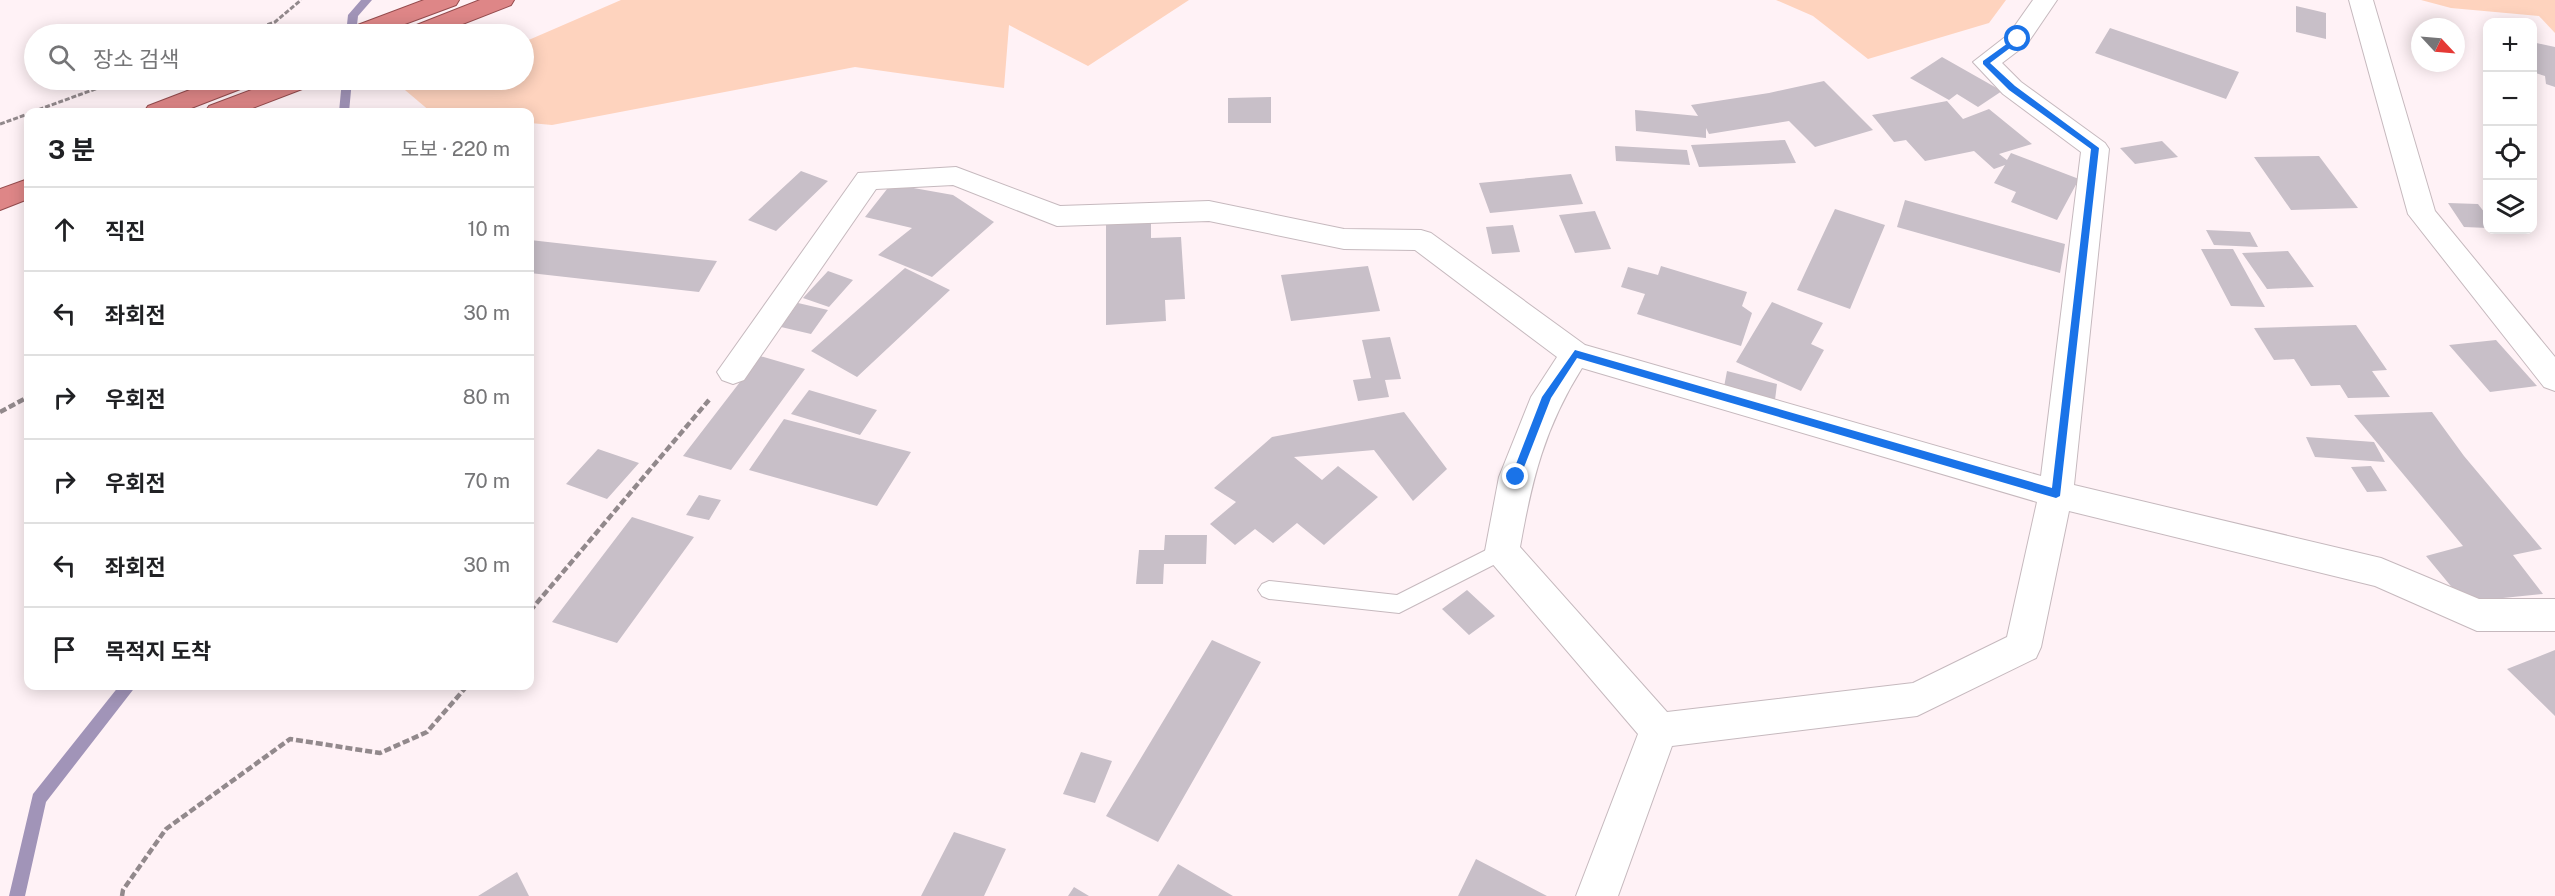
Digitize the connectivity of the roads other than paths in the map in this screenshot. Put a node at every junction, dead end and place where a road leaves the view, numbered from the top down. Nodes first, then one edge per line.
1 (447, 0) edge
2 (502, 0) edge
3 (2044, 0) edge
4 (2361, 0) edge
5 (421, 24) edge
6 (423, 24) edge
7 (213, 90) edge
8 (276, 90) edge
9 (167, 108) edge
10 (228, 108) edge
11 (24, 166) edge
12 (0, 176) edge
13 (24, 190) edge
14 (0, 200) edge
15 (1575, 354) junction
16 (733, 372) road end
17 (2555, 379) edge
18 (2056, 494) junction
19 (1502, 551) junction
20 (1269, 590) dead end
21 (2555, 615) edge
22 (1659, 730) junction
23 (1597, 896) edge

1 - 5 highway
2 - 6 highway
3 - 18 street
4 - 17 street
7 - 9 highway
8 - 10 highway
11 - 12 highway
13 - 14 highway
15 - 16 street
15 - 18 street
15 - 19 street
18 - 21 street
18 - 22 street
19 - 20 lane
19 - 22 street
22 - 23 street

